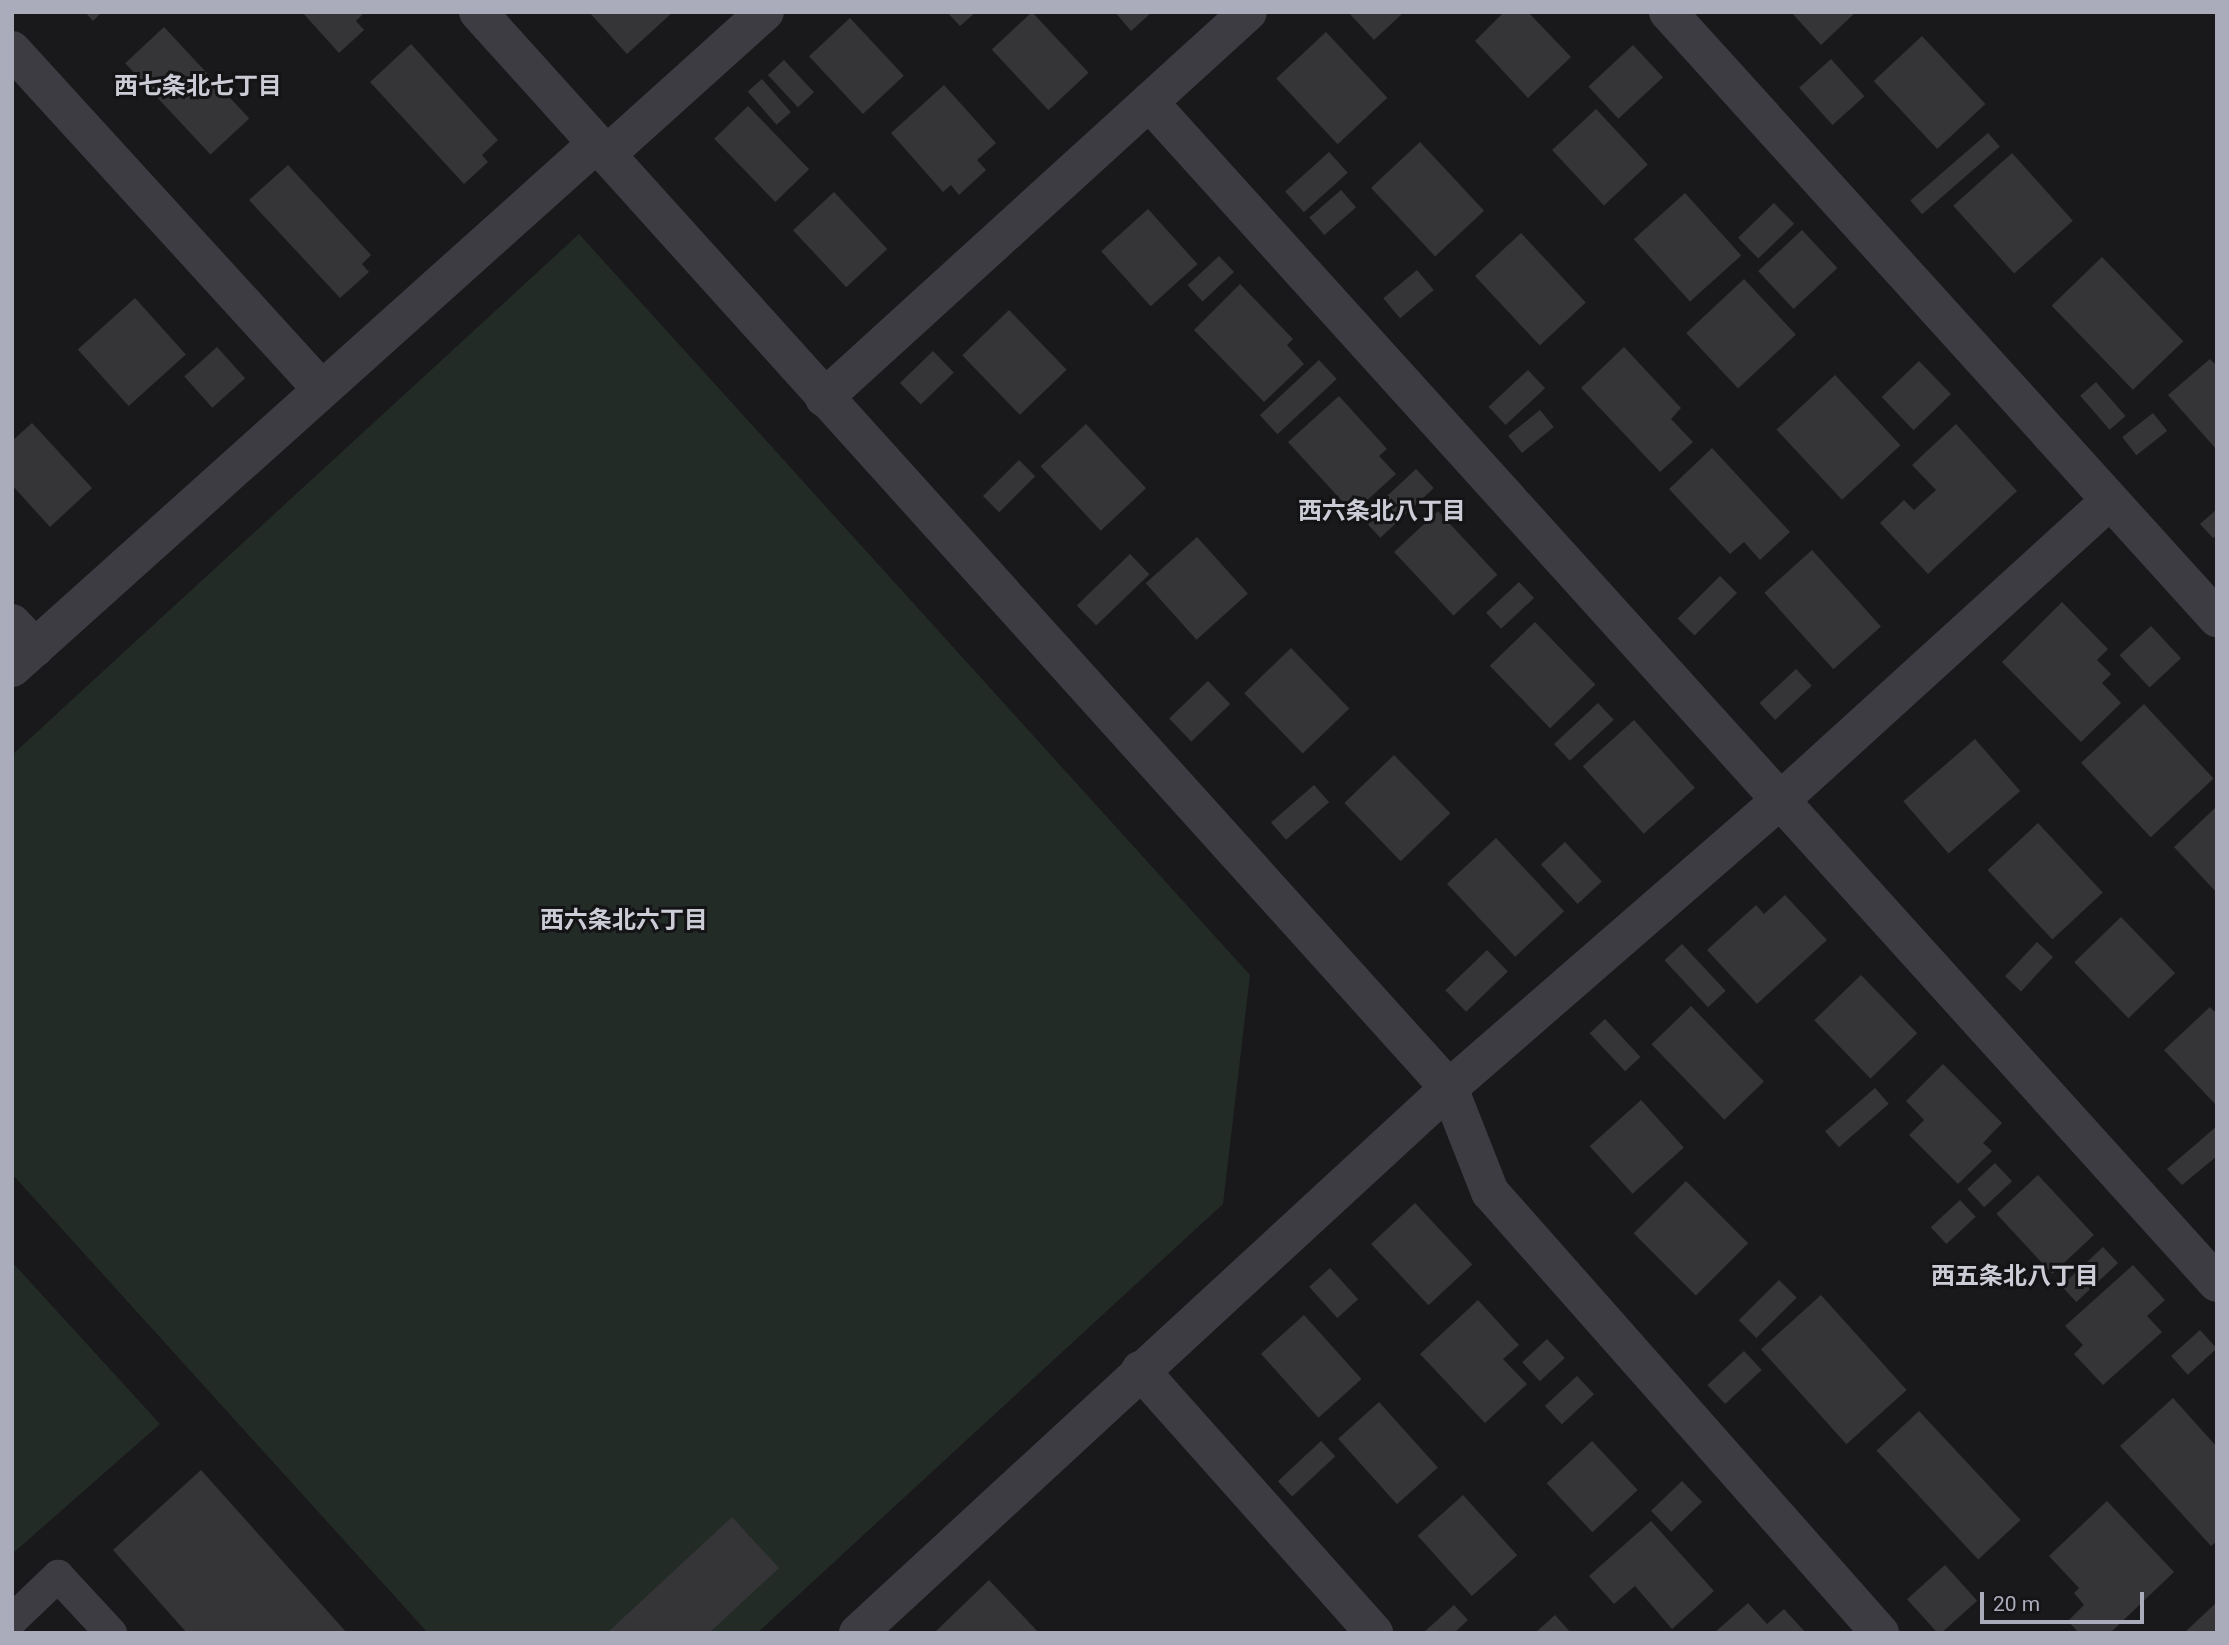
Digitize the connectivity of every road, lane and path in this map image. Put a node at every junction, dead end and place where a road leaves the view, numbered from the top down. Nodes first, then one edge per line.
1 (478, 12) edge
2 (765, 12) edge
3 (1248, 12) edge
4 (1668, 12) edge
5 (12, 50) edge
6 (1149, 102) junction
7 (601, 149) junction
8 (322, 390) junction
9 (824, 398) junction
10 (2109, 500) junction
11 (2217, 618) edge
12 (20, 646) edge
13 (1783, 797) junction
14 (1449, 1088) junction
15 (2217, 1283) edge
16 (1139, 1370) junction
17 (12, 1620) edge
18 (111, 1633) edge
19 (858, 1633) edge
20 (1374, 1633) edge
21 (1880, 1633) edge

1 - 7 street
2 - 7 street
3 - 6 street
4 - 10 street
5 - 8 street
6 - 9 street
6 - 13 street
7 - 8 street
7 - 9 street
8 - 12 street
9 - 14 street
10 - 11 street
10 - 13 street
13 - 14 street
13 - 15 street
14 - 16 street
14 - 21 street
16 - 19 street
16 - 20 street
17 - 18 lane

